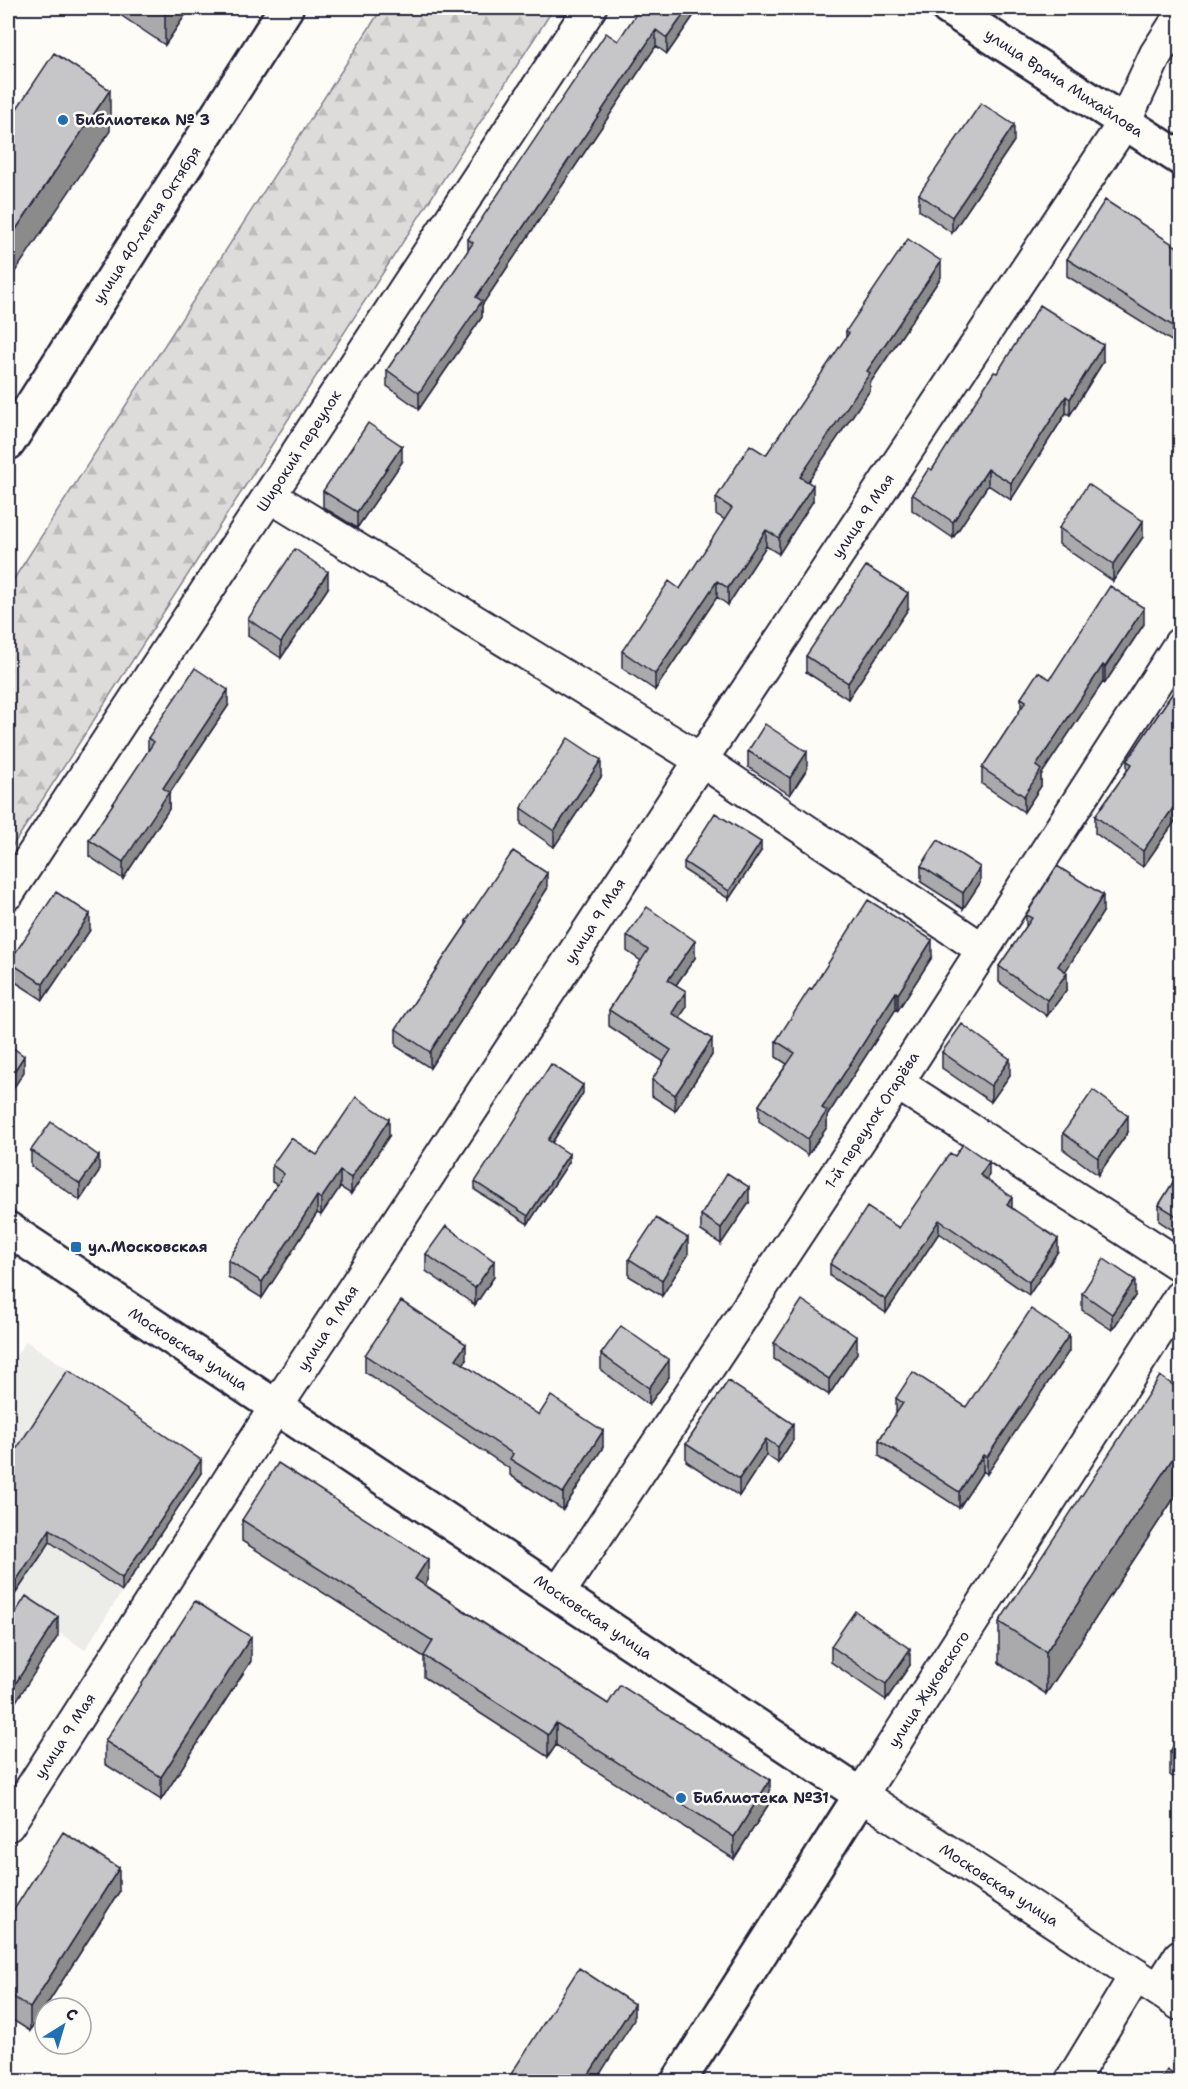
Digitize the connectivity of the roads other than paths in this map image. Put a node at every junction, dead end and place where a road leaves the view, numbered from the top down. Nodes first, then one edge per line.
1 (286, 8) edge
2 (590, 8) edge
3 (948, 8) edge
4 (1180, 17) edge
5 (1124, 123) junction
6 (1180, 158) edge
7 (8, 443) edge
8 (270, 496) junction
9 (1180, 644) edge
10 (701, 760) junction
11 (8, 893) edge
12 (982, 949) junction
13 (897, 1083) junction
14 (8, 1229) edge
15 (1180, 1265) edge
16 (1180, 1297) edge
17 (276, 1407) junction
18 (558, 1594) junction
19 (861, 1795) junction
20 (8, 1825) edge
21 (1180, 1956) edge
22 (1158, 1989) edge
23 (678, 2082) edge
24 (1071, 2082) edge

1 - 7 street, улица 40-летия Октября
2 - 8 street, Широкий переулок
3 - 5 street, улица Врача Михайлова
4 - 5 street, улица 9 Мая
5 - 6 street, улица Врача Михайлова
5 - 10 street, улица 9 Мая
8 - 10 street
8 - 11 street, Широкий переулок
9 - 12 street, 1-й переулок Огарёва
10 - 12 street
10 - 17 street, улица 9 Мая
12 - 13 street, 1-й переулок Огарёва
13 - 15 street
13 - 18 street, 1-й переулок Огарёва
14 - 17 street, Московская улица
16 - 19 street, улица Жуковского
17 - 18 street, Московская улица
17 - 20 street, улица 9 Мая
18 - 19 street, Московская улица
19 - 22 street, Московская улица
19 - 23 street, улица Жуковского
21 - 22 street
22 - 24 street

